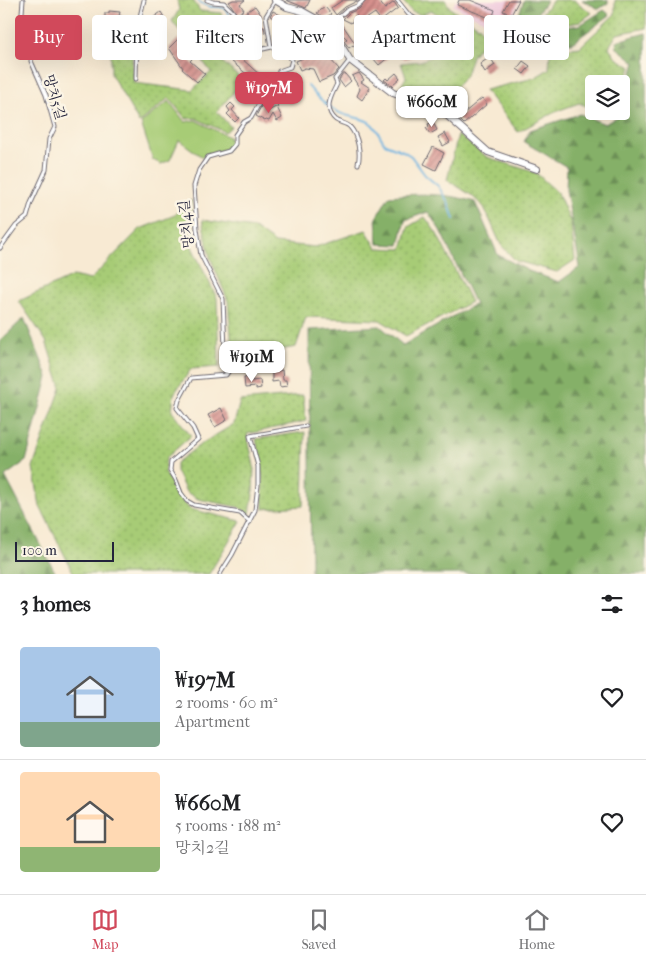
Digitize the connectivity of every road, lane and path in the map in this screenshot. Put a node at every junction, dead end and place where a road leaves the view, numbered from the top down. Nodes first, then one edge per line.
1 (23, 0) edge
2 (144, 0) edge
3 (207, 0) edge
4 (275, 0) edge
5 (364, 0) edge
6 (397, 0) edge
7 (309, 15) edge
8 (341, 15) edge
9 (409, 15) edge
10 (271, 47) joint
11 (344, 50) edge
12 (292, 60) edge
13 (350, 60) junction
14 (136, 79) dead end
15 (358, 164) dead end
16 (537, 169) dead end
17 (0, 248) edge
18 (269, 358) dead end
19 (226, 375) junction
20 (306, 426) dead end
21 (250, 522) junction
22 (220, 574) edge

1 - 17 lane, 망치5길
2 - 14 lane
3 - 10 lane
4 - 7 street
4 - 10 lane
5 - 8 lane
6 - 9 lane
11 - 13 street
12 - 19 lane, 망치4길
13 - 15 lane
13 - 16 street
18 - 19 lane
19 - 21 lane
20 - 21 lane
21 - 22 lane

